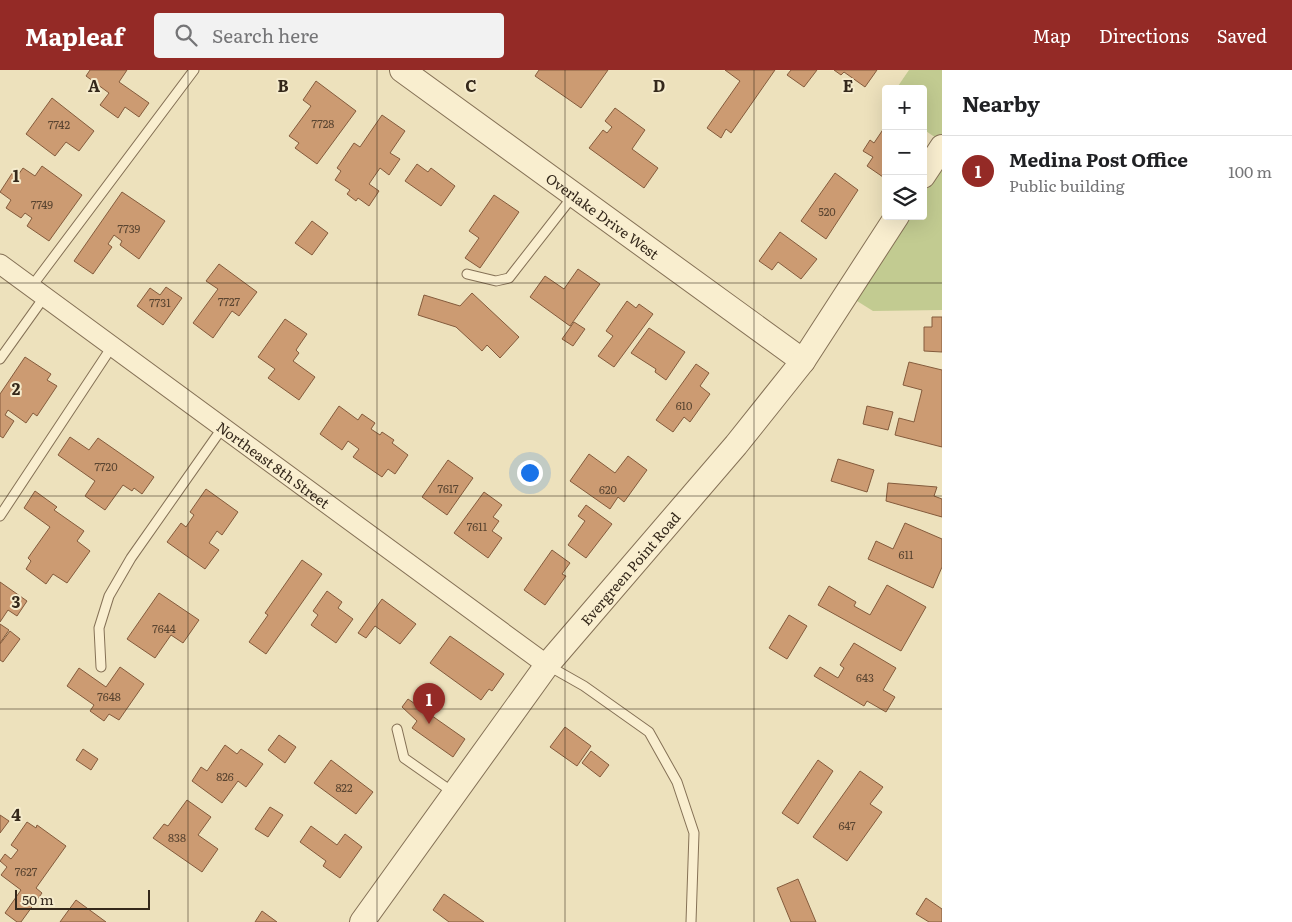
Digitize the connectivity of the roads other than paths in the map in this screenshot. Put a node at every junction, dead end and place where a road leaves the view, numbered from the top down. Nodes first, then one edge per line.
1 (194, 70) edge
2 (402, 70) edge
3 (942, 146) edge
4 (924, 175) edge
5 (574, 194) junction
6 (894, 220) edge
7 (0, 264) edge
8 (467, 274) dead end
9 (38, 291) junction
10 (113, 345) junction
11 (0, 359) edge
12 (804, 361) junction
13 (224, 426) junction
14 (0, 516) edge
15 (547, 665) junction
16 (101, 667) dead end
17 (397, 729) dead end
18 (454, 793) junction
19 (362, 922) edge
20 (691, 922) edge

1 - 9 lane
2 - 5 street, Overlake Drive West
3 - 4 street
5 - 8 lane
5 - 12 street, Overlake Drive West
6 - 12 street, Evergreen Point Road
7 - 9 street, Northeast 8th Street
9 - 10 street, Northeast 8th Street
9 - 11 lane
10 - 13 street, Northeast 8th Street
10 - 14 lane
12 - 15 street, Evergreen Point Road
13 - 15 street, Northeast 8th Street
13 - 16 lane
15 - 18 street, Evergreen Point Road
15 - 20 lane
17 - 18 lane
18 - 19 street, Evergreen Point Road

